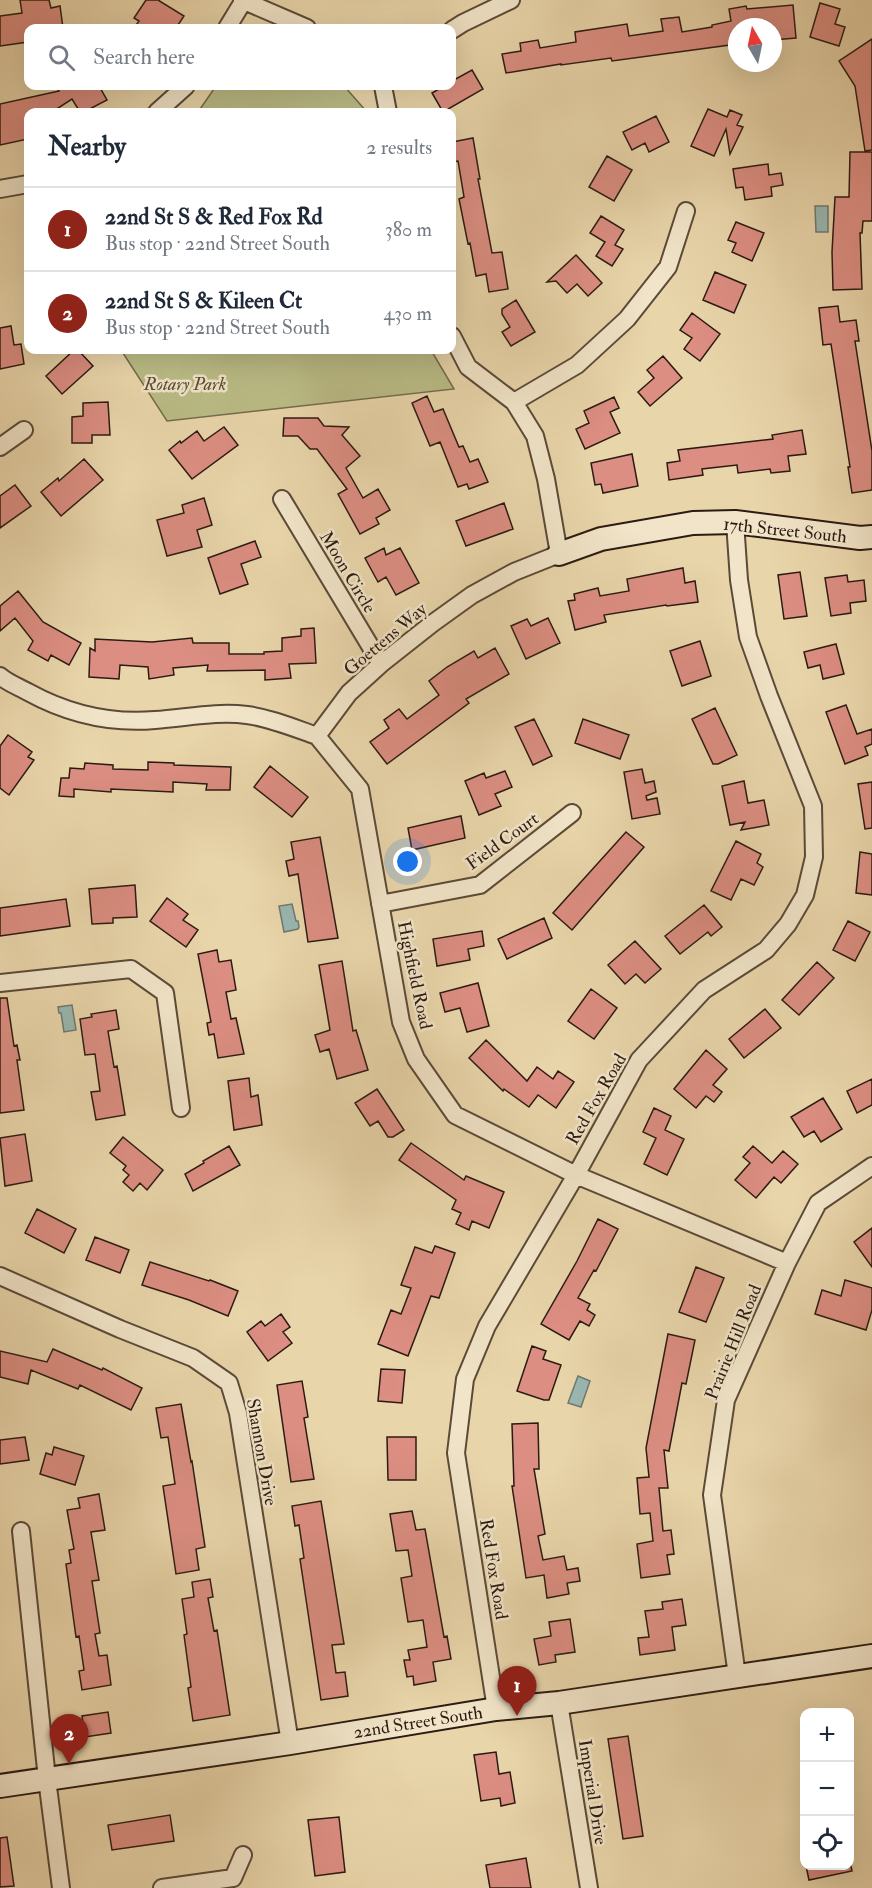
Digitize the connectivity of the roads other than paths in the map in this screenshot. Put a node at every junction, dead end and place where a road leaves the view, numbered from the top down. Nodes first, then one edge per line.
1 (243, 0) edge
2 (511, 0) edge
3 (229, 24) edge
4 (298, 24) edge
5 (456, 27) edge
6 (182, 90) edge
7 (384, 90) edge
8 (161, 108) edge
9 (387, 108) edge
10 (24, 185) edge
11 (0, 189) edge
12 (686, 212) dead end
13 (456, 344) edge
14 (514, 402) junction
15 (24, 430) dead end
16 (0, 447) edge
17 (282, 500) dead end
18 (735, 522) junction
19 (872, 537) edge
20 (559, 554) junction
21 (381, 664) junction
22 (1, 680) edge
23 (317, 736) junction
24 (572, 813) dead end
25 (380, 904) junction
26 (0, 983) edge
27 (181, 1108) dead end
28 (872, 1166) edge
29 (576, 1175) junction
30 (787, 1263) junction
31 (0, 1276) edge
32 (21, 1531) dead end
33 (872, 1656) edge
34 (736, 1676) junction
35 (559, 1703) junction
36 (496, 1709) junction
37 (290, 1743) junction
38 (46, 1779) junction
39 (0, 1786) edge
40 (243, 1855) dead end
41 (61, 1888) edge
42 (162, 1888) edge
43 (589, 1888) edge

1 - 3 street
1 - 4 street
2 - 5 street
6 - 8 street
7 - 9 street
10 - 11 street
12 - 14 street
13 - 14 street
14 - 20 street
15 - 16 street
17 - 21 street, Moon Circle
18 - 19 street, 17th Street South
18 - 20 street, 17th Street South
18 - 29 street, Red Fox Road
20 - 21 street, Goettens Way
21 - 23 street, Goettens Way
22 - 23 street
23 - 25 street, Highfield Road
24 - 25 street, Field Court
25 - 29 street, Highfield Road
26 - 27 street
28 - 30 street, Prairie Hill Road
29 - 30 street, Highfield Road
29 - 36 street, Red Fox Road
30 - 34 street, Prairie Hill Road
31 - 37 street, Shannon Drive
32 - 38 street
33 - 34 street, 22nd Street South
34 - 35 street, 22nd Street South
35 - 36 street, 22nd Street South
35 - 43 street, Imperial Drive
36 - 37 street, 22nd Street South
37 - 38 street, 22nd Street South
38 - 39 street, 22nd Street South
38 - 41 street
40 - 42 street

